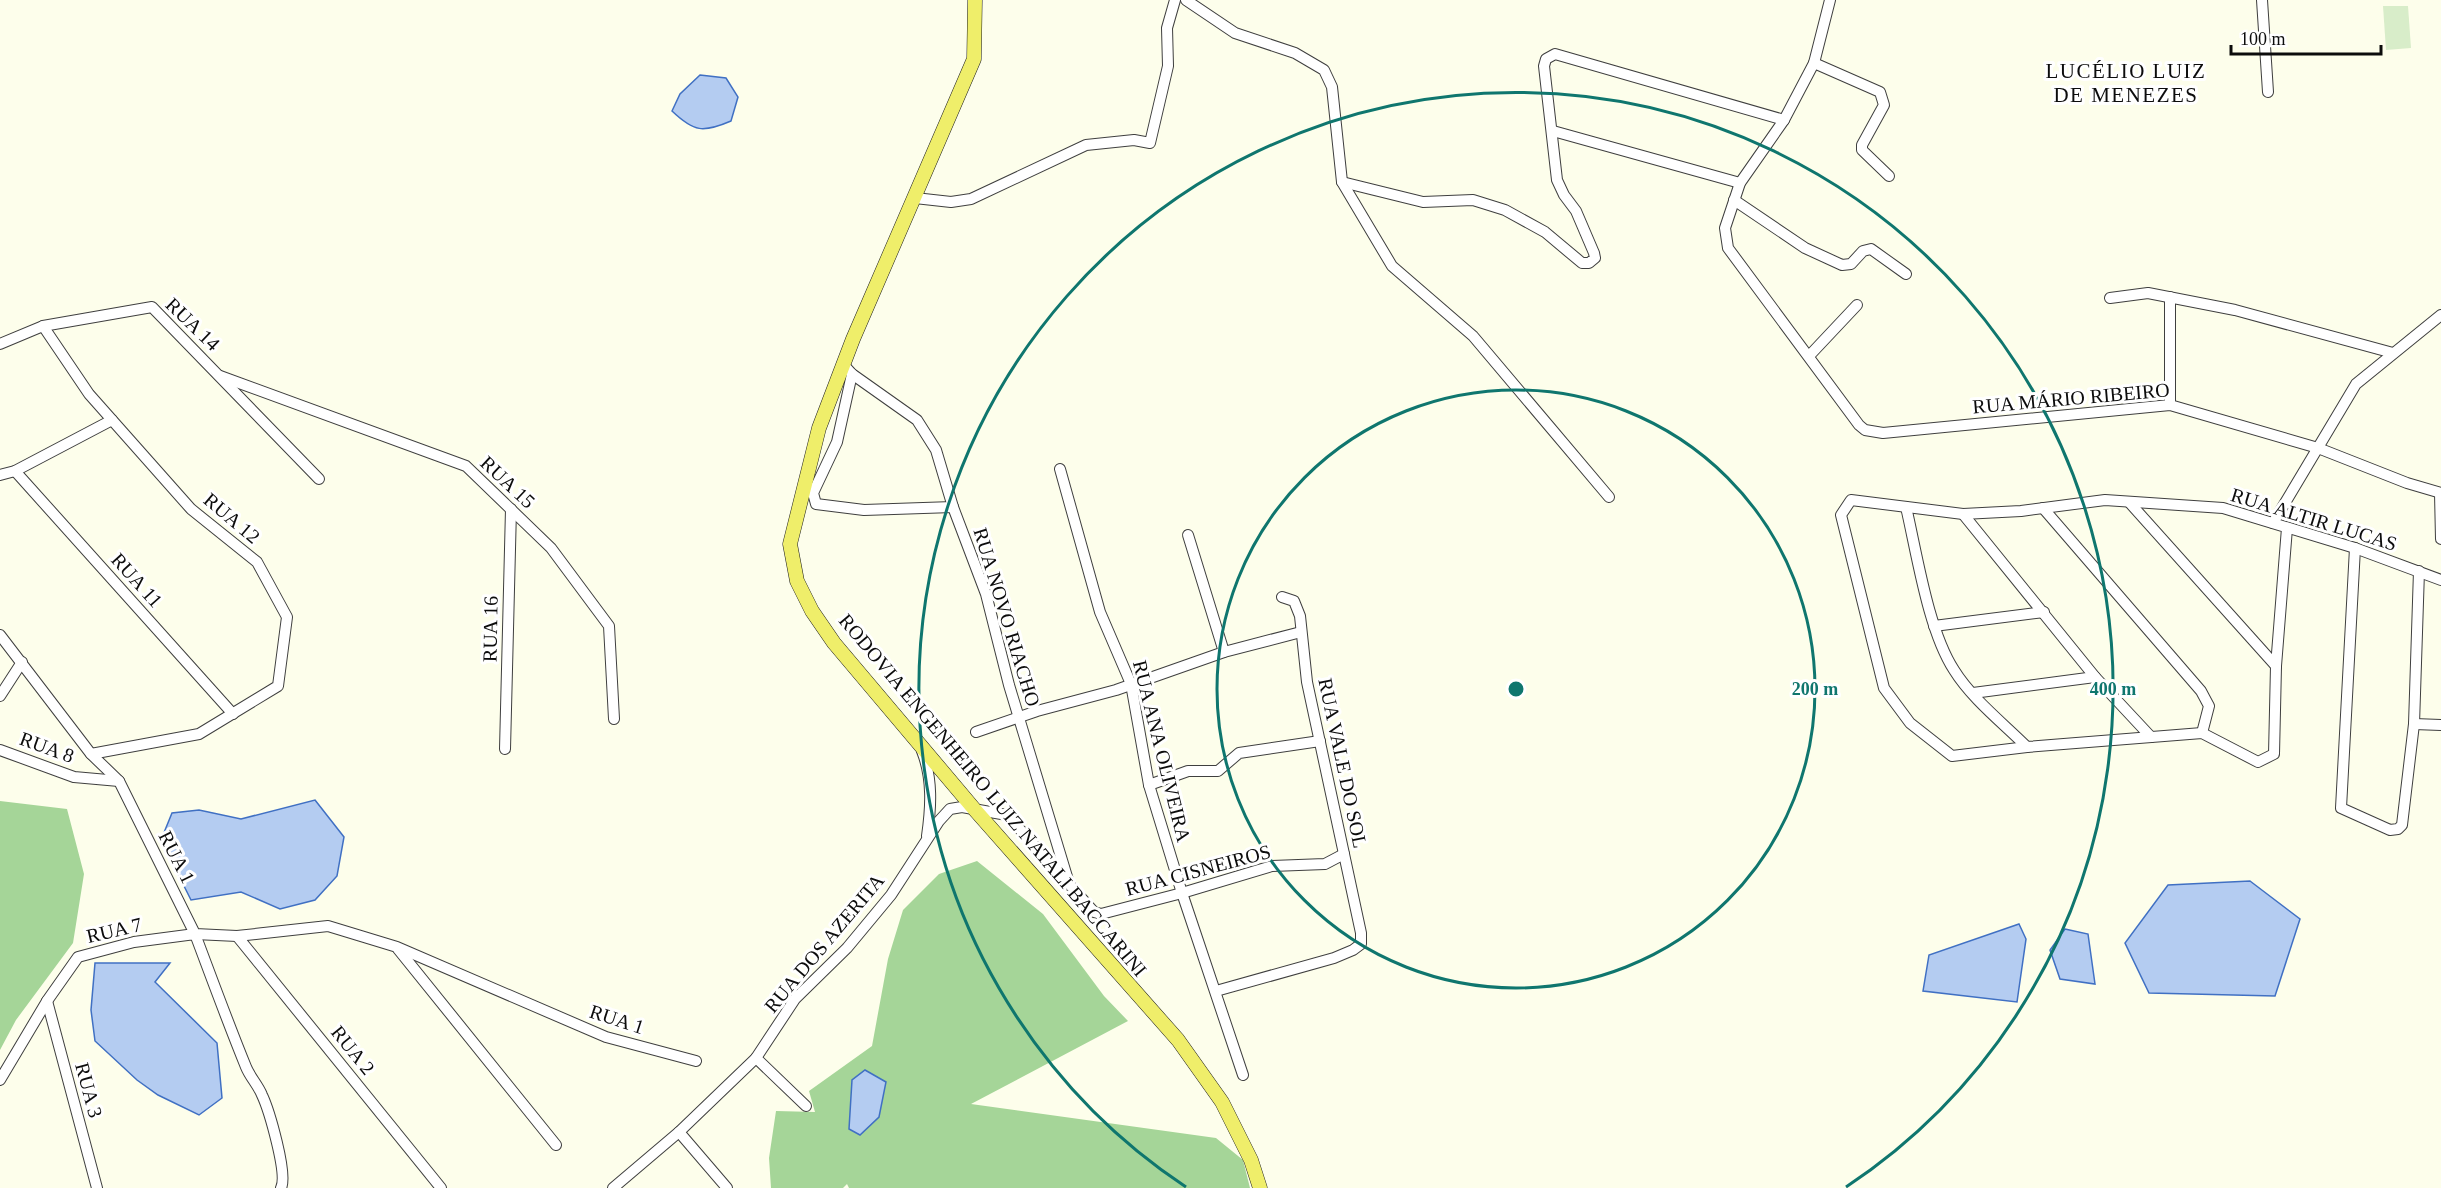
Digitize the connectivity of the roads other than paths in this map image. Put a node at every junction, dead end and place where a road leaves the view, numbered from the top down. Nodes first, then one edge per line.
1 (975, 0) edge
2 (1175, 0) edge
3 (1186, 0) edge
4 (1830, 0) edge
5 (2262, 0) edge
6 (1814, 63) junction
7 (2268, 92) dead end
8 (1784, 120) junction
9 (1553, 131) junction
10 (1889, 176) dead end
11 (1342, 182) junction
12 (1740, 183) junction
13 (915, 198) junction
14 (1734, 200) junction
15 (1906, 274) dead end
16 (2170, 297) junction
17 (2110, 298) dead end
18 (1857, 305) dead end
19 (2441, 315) edge
20 (43, 326) junction
21 (0, 344) edge
22 (2393, 353) junction
23 (1809, 356) junction
24 (848, 369) junction
25 (220, 375) junction
26 (2170, 405) junction
27 (112, 420) junction
28 (2318, 447) junction
29 (1060, 469) dead end
30 (15, 471) junction
31 (0, 475) edge
32 (319, 479) dead end
33 (2440, 493) edge
34 (1610, 497) dead end
35 (2129, 502) junction
36 (953, 507) junction
37 (1906, 507) junction
38 (2043, 508) junction
39 (511, 509) junction
40 (1963, 514) junction
41 (2273, 523) junction
42 (2287, 528) junction
43 (1188, 535) dead end
44 (2441, 539) edge
45 (2355, 548) junction
46 (2419, 571) junction
47 (2441, 580) edge
48 (1282, 597) dead end
49 (2044, 612) junction
50 (1934, 626) junction
51 (1301, 632) junction
52 (0, 635) edge
53 (1224, 651) junction
54 (22, 662) junction
55 (2276, 666) junction
56 (2095, 677) junction
57 (1131, 684) junction
58 (1973, 693) junction
59 (0, 696) edge
60 (233, 714) junction
61 (1019, 718) junction
62 (614, 720) dead end
63 (2414, 724) junction
64 (2441, 725) edge
65 (976, 732) dead end
66 (2202, 733) junction
67 (2151, 737) junction
68 (1320, 741) junction
69 (919, 744) junction
70 (2027, 747) junction
71 (505, 749) dead end
72 (0, 750) edge
73 (91, 754) junction
74 (119, 781) junction
75 (1149, 785) junction
76 (975, 810) junction
77 (927, 840) junction
78 (1344, 854) junction
79 (1069, 883) junction
80 (1182, 893) junction
81 (195, 934) junction
82 (237, 936) junction
83 (397, 947) junction
84 (1216, 991) junction
85 (47, 1001) junction
86 (756, 1058) junction
87 (696, 1061) dead end
88 (1243, 1075) dead end
89 (0, 1080) edge
90 (806, 1106) dead end
91 (679, 1132) junction
92 (556, 1145) dead end
93 (97, 1188) edge
94 (281, 1188) edge
95 (441, 1188) edge
96 (613, 1188) edge
97 (727, 1188) edge
98 (1260, 1188) edge

1 - 13 main road, RODOVIA ENGENHEIRO LUIZ NATALI BACCARINI
2 - 13 street
3 - 11 street
4 - 6 street
5 - 7 street
6 - 8 street
6 - 10 street
8 - 9 street
8 - 12 street
9 - 11 street
9 - 12 street
11 - 34 street
12 - 14 street
13 - 24 main road, RODOVIA ENGENHEIRO LUIZ NATALI BACCARINI
14 - 15 street
14 - 23 street
16 - 17 street
16 - 22 street
16 - 26 street
18 - 23 street
19 - 22 street
20 - 21 street, RUA 14
20 - 25 street, RUA 14
20 - 27 street, RUA 12
22 - 28 street
23 - 26 street, RUA MÁRIO RIBEIRO
24 - 36 street, RUA NOVO RIACHO
24 - 36 street
24 - 69 main road, RODOVIA ENGENHEIRO LUIZ NATALI BACCARINI
25 - 32 street, RUA 14
25 - 39 street, RUA 15
26 - 28 street, RUA MÁRIO RIBEIRO
27 - 30 street
27 - 60 street, RUA 12
28 - 33 street, RUA MÁRIO RIBEIRO
28 - 41 street
29 - 57 street, RUA ANA OLIVEIRA
30 - 31 street
30 - 60 street, RUA 11
33 - 44 street
35 - 38 street, RUA ALTIR LUCAS
35 - 41 street, RUA ALTIR LUCAS
35 - 55 street
36 - 61 street, RUA NOVO RIACHO
37 - 40 street, RUA ALTIR LUCAS
37 - 50 street
37 - 70 street, RUA ALTIR LUCAS
38 - 40 street, RUA ALTIR LUCAS
38 - 66 street
39 - 62 street, RUA 15
39 - 71 street, RUA 16
40 - 49 street
41 - 42 street, RUA ALTIR LUCAS
42 - 45 street, RUA ALTIR LUCAS
42 - 55 street
43 - 53 street
45 - 46 street, RUA ALTIR LUCAS
45 - 63 street
46 - 47 street, RUA ALTIR LUCAS
46 - 63 street
48 - 51 street, RUA VALE DO SOL
49 - 50 street
49 - 56 street
50 - 58 street
51 - 53 street
51 - 68 street, RUA VALE DO SOL
52 - 54 street, RUA 1
53 - 57 street
54 - 59 street
54 - 73 street, RUA 1
55 - 66 street
56 - 58 street
56 - 67 street
57 - 61 street
57 - 75 street, RUA ANA OLIVEIRA
58 - 70 street
60 - 73 street, RUA 12
61 - 65 street
61 - 79 street, RUA NOVO RIACHO
63 - 64 street
66 - 67 street
67 - 70 street
68 - 75 street
68 - 78 street, RUA VALE DO SOL
69 - 76 main road, RODOVIA ENGENHEIRO LUIZ NATALI BACCARINI
69 - 77 street
72 - 74 street, RUA 8
73 - 74 street, RUA 1
74 - 81 street, RUA 1
75 - 80 street, RUA ANA OLIVEIRA
76 - 77 street, RUA DOS AZERITA
76 - 79 street
76 - 98 main road, RODOVIA ENGENHEIRO LUIZ NATALI BACCARINI
77 - 86 street, RUA DOS AZERITA
78 - 80 street, RUA CISNEIROS
78 - 84 street, RUA VALE DO SOL
79 - 80 street, RUA CISNEIROS
80 - 84 street, RUA ANA OLIVEIRA
81 - 82 street, RUA 1
81 - 85 street, RUA 7
81 - 94 street
82 - 83 street, RUA 1
82 - 95 street, RUA 2
83 - 87 street, RUA 1
83 - 92 street
84 - 88 street, RUA ANA OLIVEIRA
85 - 89 street, RUA 7
85 - 93 street, RUA 3
86 - 90 street
86 - 91 street, RUA DOS AZERITA
91 - 96 street, RUA DOS AZERITA
91 - 97 street

